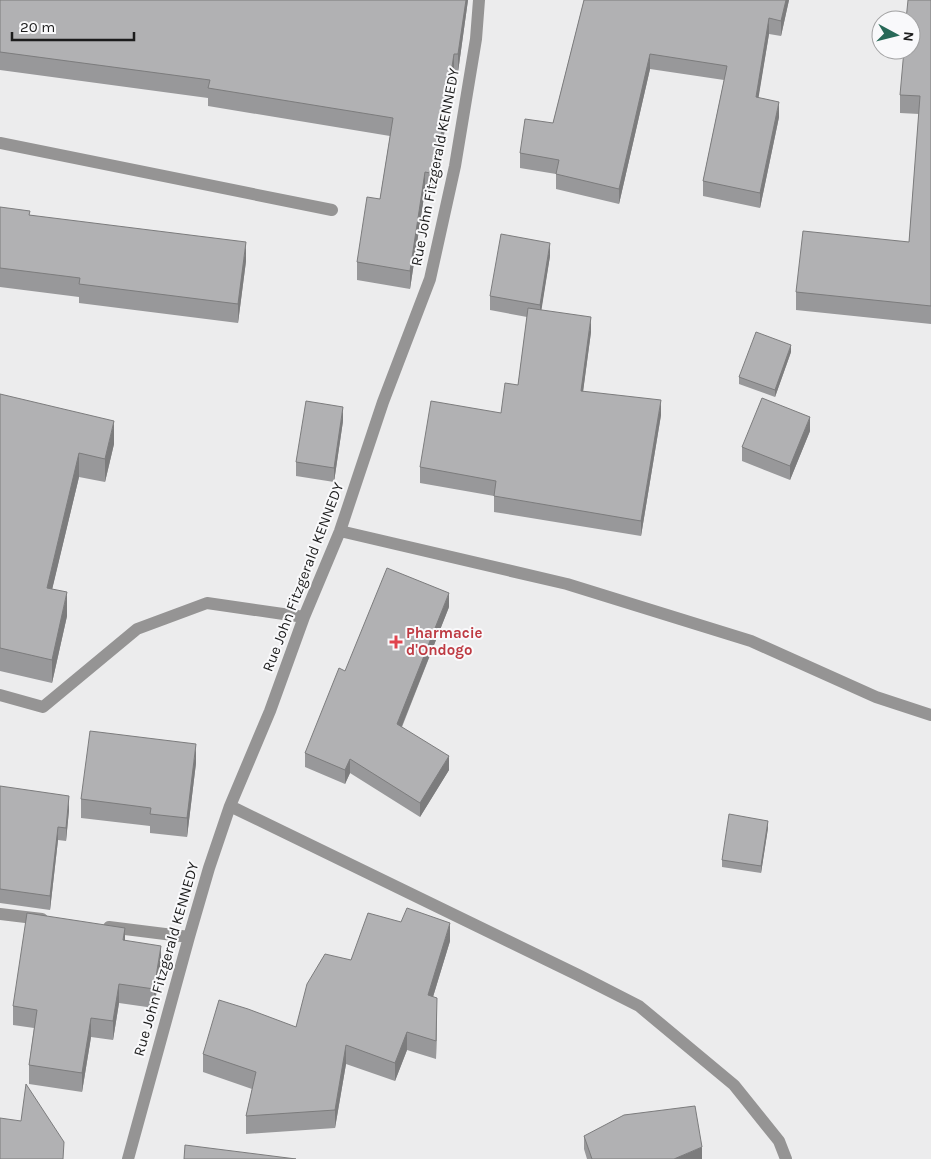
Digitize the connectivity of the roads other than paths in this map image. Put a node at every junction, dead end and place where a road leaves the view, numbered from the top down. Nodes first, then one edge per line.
1 (479, 0) edge
2 (0, 143) edge
3 (332, 210) dead end
4 (340, 531) junction
5 (304, 617) junction
6 (0, 695) edge
7 (931, 715) edge
8 (230, 806) junction
9 (0, 914) edge
10 (50, 920) edge
11 (99, 926) edge
12 (189, 936) junction
13 (128, 1159) edge
14 (786, 1159) edge

1 - 4 street, Rue John Fitzgerald KENNEDY
2 - 3 street
4 - 5 street, Rue John Fitzgerald KENNEDY
4 - 7 street
5 - 6 street
5 - 8 street, Rue John Fitzgerald KENNEDY
8 - 12 street, Rue John Fitzgerald KENNEDY
8 - 14 street
9 - 10 street
11 - 12 street
12 - 13 street, Rue John Fitzgerald KENNEDY

